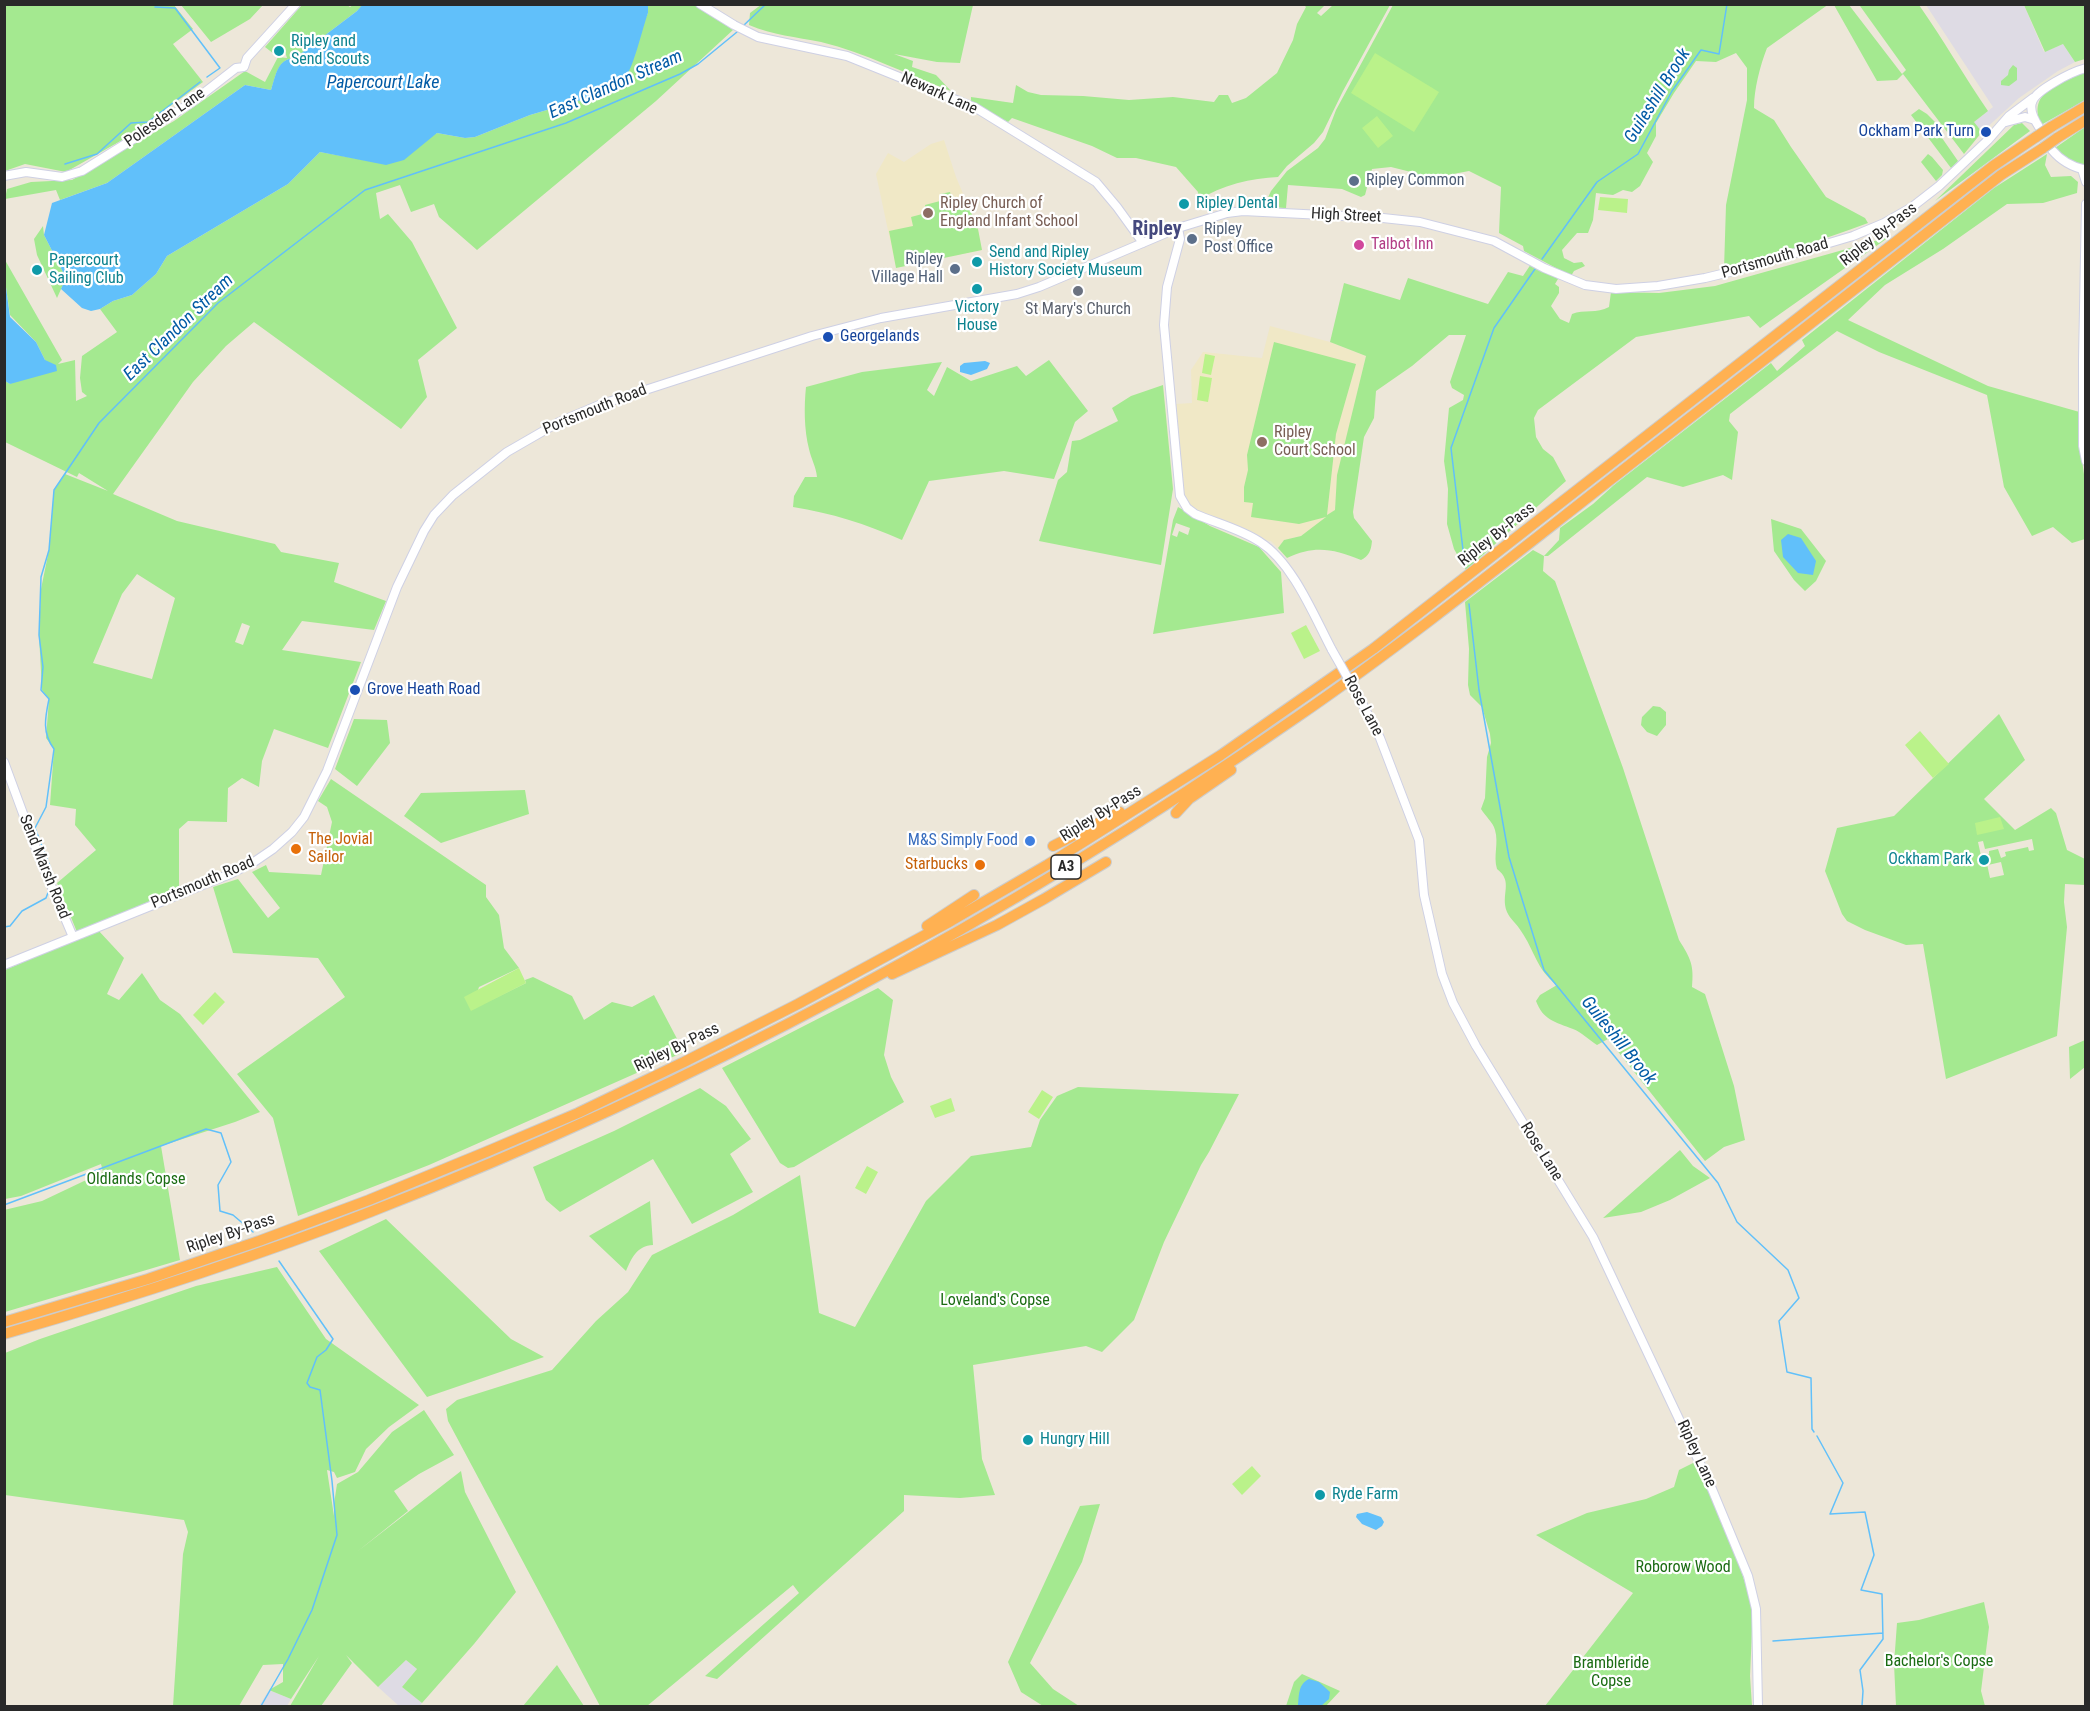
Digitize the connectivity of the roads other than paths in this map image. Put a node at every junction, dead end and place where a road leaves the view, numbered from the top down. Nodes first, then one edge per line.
1 (296, 4) edge
2 (700, 4) edge
3 (2085, 68) edge
4 (2033, 98) junction
5 (2085, 106) edge
6 (2085, 120) edge
7 (2005, 122) junction
8 (2037, 128) junction
9 (2048, 149) junction
10 (2084, 169) edge
11 (4, 176) edge
12 (2085, 182) edge
13 (2085, 204) edge
14 (1178, 228) junction
15 (1143, 243) junction
16 (1544, 268) joint
17 (2085, 461) edge
18 (1299, 716) junction
19 (1221, 755) junction
20 (4, 762) edge
21 (1176, 813) dead end
22 (1053, 846) dead end
23 (1106, 862) dead end
24 (974, 895) dead end
25 (73, 937) junction
26 (4, 965) edge
27 (798, 1004) junction
28 (802, 1016) junction
29 (1581, 1216) joint
30 (4, 1322) edge
31 (4, 1334) edge
32 (1758, 1707) edge

1 - 11 main road, Polesden Lane
2 - 15 main road, Newark Lane
3 - 4 main road, Portsmouth Road
4 - 7 main road, Portsmouth Road
4 - 8 main road
5 - 8 highway, Ripley By-Pass / A3, bridge
6 - 9 highway, Ripley By-Pass / A3, bridge
7 - 8 main road
7 - 16 main road, Portsmouth Road
8 - 19 highway, Ripley By-Pass / A3
9 - 10 main road
9 - 18 highway, Ripley By-Pass / A3
10 - 12 main road
13 - 17 main road
14 - 15 main road, High Street
14 - 16 main road, High Street
14 - 29 main road, Rose Lane, bridge
15 - 25 main road, Portsmouth Road
18 - 21 highway
18 - 28 highway, Ripley By-Pass / A3
19 - 22 highway
19 - 27 highway, Ripley By-Pass / A3
20 - 25 main road, Send Marsh Road
23 - 28 highway
24 - 27 highway
25 - 26 main road, Portsmouth Road
27 - 30 highway, Ripley By-Pass / A3
28 - 31 highway, Ripley By-Pass / A3
29 - 32 main road, Ripley Lane

